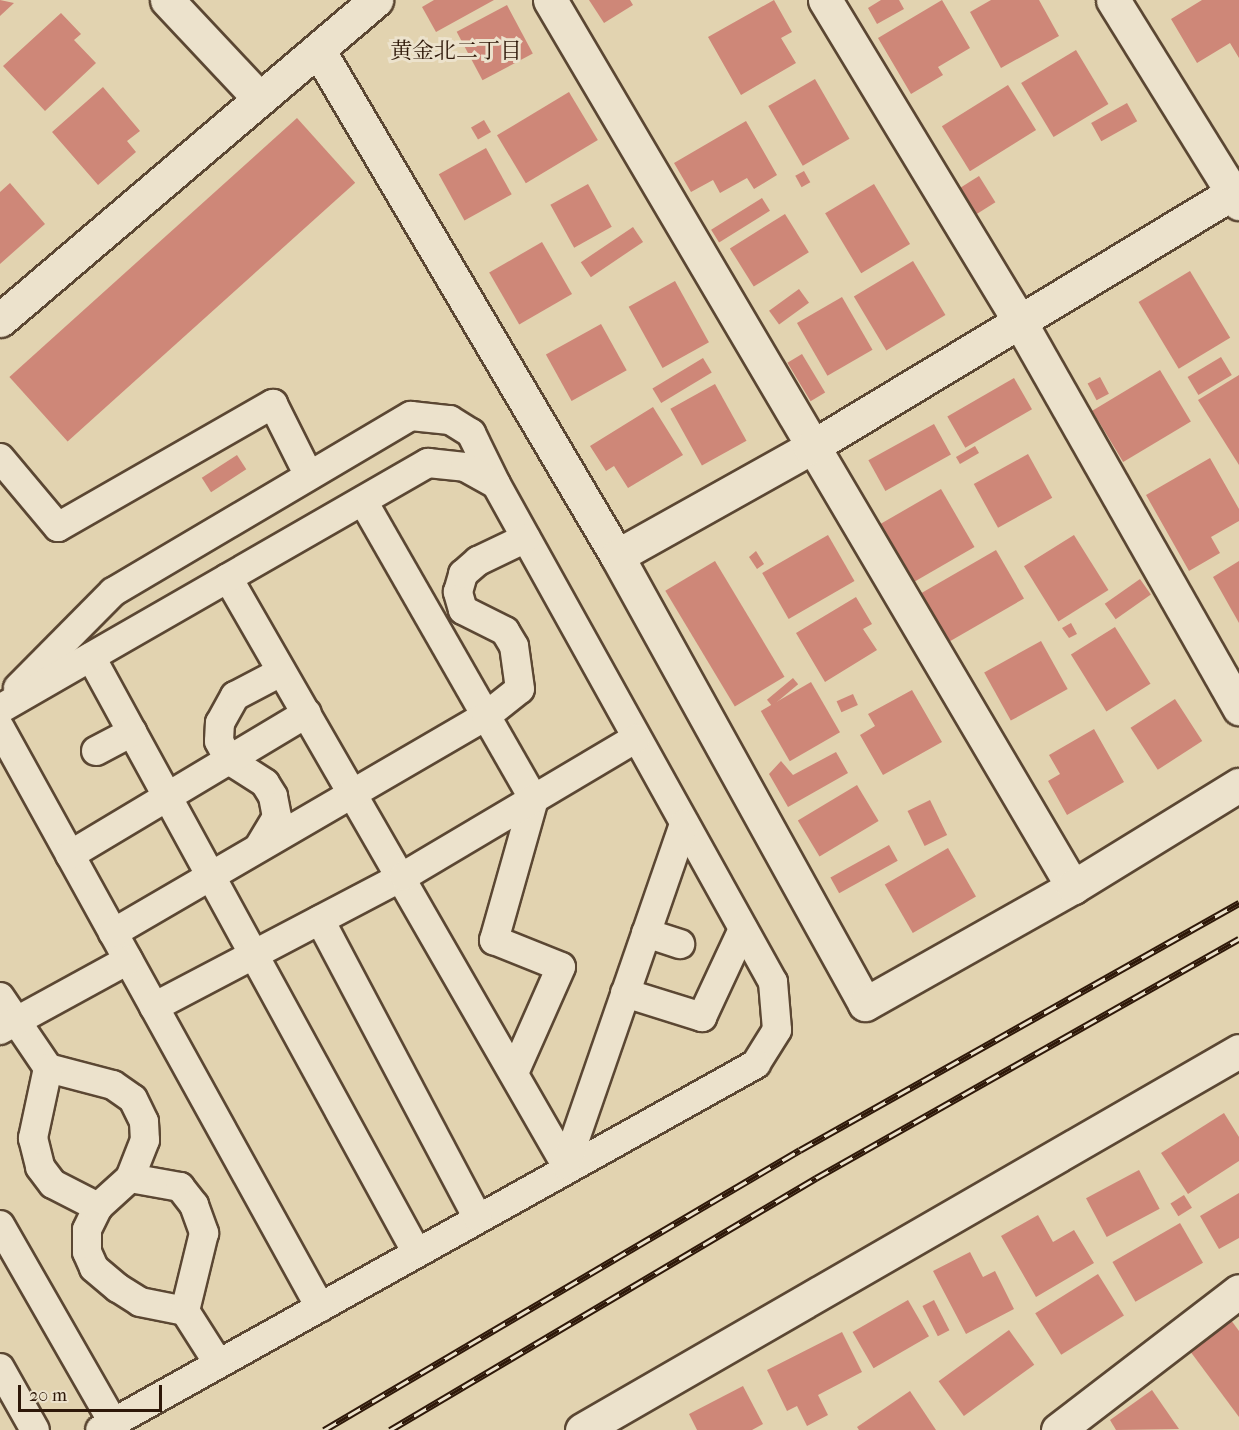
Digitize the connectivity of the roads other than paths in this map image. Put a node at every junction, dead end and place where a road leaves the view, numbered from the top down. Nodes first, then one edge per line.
1 (167, 0) edge
2 (376, 0) edge
3 (550, 0) edge
4 (825, 0) edge
5 (1113, 0) edge
6 (320, 53) junction
7 (258, 97) junction
8 (1237, 195) edge
9 (0, 320) edge
10 (1020, 324) junction
11 (810, 448) junction
12 (0, 458) edge
13 (309, 476) junction
14 (496, 484) junction
15 (363, 501) junction
16 (526, 538) junction
17 (616, 556) junction
18 (228, 578) junction
19 (91, 657) junction
20 (280, 672) junction
21 (0, 708) edge
22 (1239, 708) edge
23 (307, 713) junction
24 (486, 716) junction
25 (0, 728) edge
26 (132, 732) junction
27 (635, 739) junction
28 (96, 751) dead end
29 (229, 760) junction
30 (1239, 785) edge
31 (354, 792) junction
32 (167, 797) junction
33 (534, 799) junction
34 (684, 824) junction
35 (258, 849) junction
36 (70, 855) junction
37 (210, 876) junction
38 (404, 876) junction
39 (1073, 887) junction
40 (320, 920) junction
41 (743, 929) junction
42 (113, 933) junction
43 (646, 933) junction
44 (680, 944) dead end
45 (253, 955) junction
46 (128, 960) junction
47 (625, 993) junction
48 (0, 997) edge
49 (154, 1007) junction
50 (7, 1026) edge
51 (1239, 1051) edge
52 (48, 1068) junction
53 (514, 1073) junction
54 (566, 1165) junction
55 (130, 1178) junction
56 (98, 1207) junction
57 (477, 1216) junction
58 (0, 1225) edge
59 (416, 1251) junction
60 (1239, 1291) edge
61 (320, 1307) junction
62 (185, 1311) junction
63 (218, 1363) junction
64 (0, 1368) edge
65 (106, 1426) edge
66 (35, 1430) edge
67 (582, 1430) edge
68 (1058, 1430) edge

1 - 7 street
2 - 6 street
3 - 11 street
4 - 10 street
5 - 8 street
6 - 7 street
6 - 17 street
7 - 9 street
8 - 10 street
10 - 11 street
10 - 22 street
11 - 17 street
11 - 39 street
12 - 13 lane
13 - 14 lane
13 - 21 lane
14 - 15 lane
14 - 16 lane
15 - 18 lane
15 - 24 lane
16 - 24 lane
16 - 27 lane
17 - 39 street
18 - 19 lane
18 - 20 lane
19 - 21 lane
19 - 26 lane
20 - 23 lane
20 - 29 lane
23 - 29 lane
23 - 31 lane
24 - 31 lane
24 - 33 lane
25 - 36 lane
26 - 28 lane
26 - 32 lane
27 - 33 lane
27 - 34 lane
29 - 32 lane
29 - 35 lane
30 - 39 street
31 - 35 lane
31 - 38 lane
32 - 36 lane
32 - 37 lane
33 - 38 lane
33 - 53 lane
34 - 41 lane
34 - 43 lane
35 - 37 lane
36 - 42 lane
37 - 42 lane
37 - 45 lane
38 - 40 lane
38 - 53 lane
40 - 45 lane
40 - 57 lane
41 - 47 lane
41 - 54 lane
42 - 46 lane
43 - 44 lane
43 - 47 lane
45 - 49 lane
45 - 59 lane
46 - 49 lane
46 - 50 lane
47 - 54 lane
48 - 50 lane
49 - 61 lane
50 - 52 lane
51 - 67 street
52 - 55 lane
52 - 56 lane
53 - 54 lane
54 - 57 lane
55 - 56 lane
55 - 62 lane
56 - 62 lane
57 - 59 lane
58 - 65 lane
59 - 61 lane
60 - 68 street
61 - 63 lane
62 - 63 lane
63 - 65 lane
64 - 66 lane

